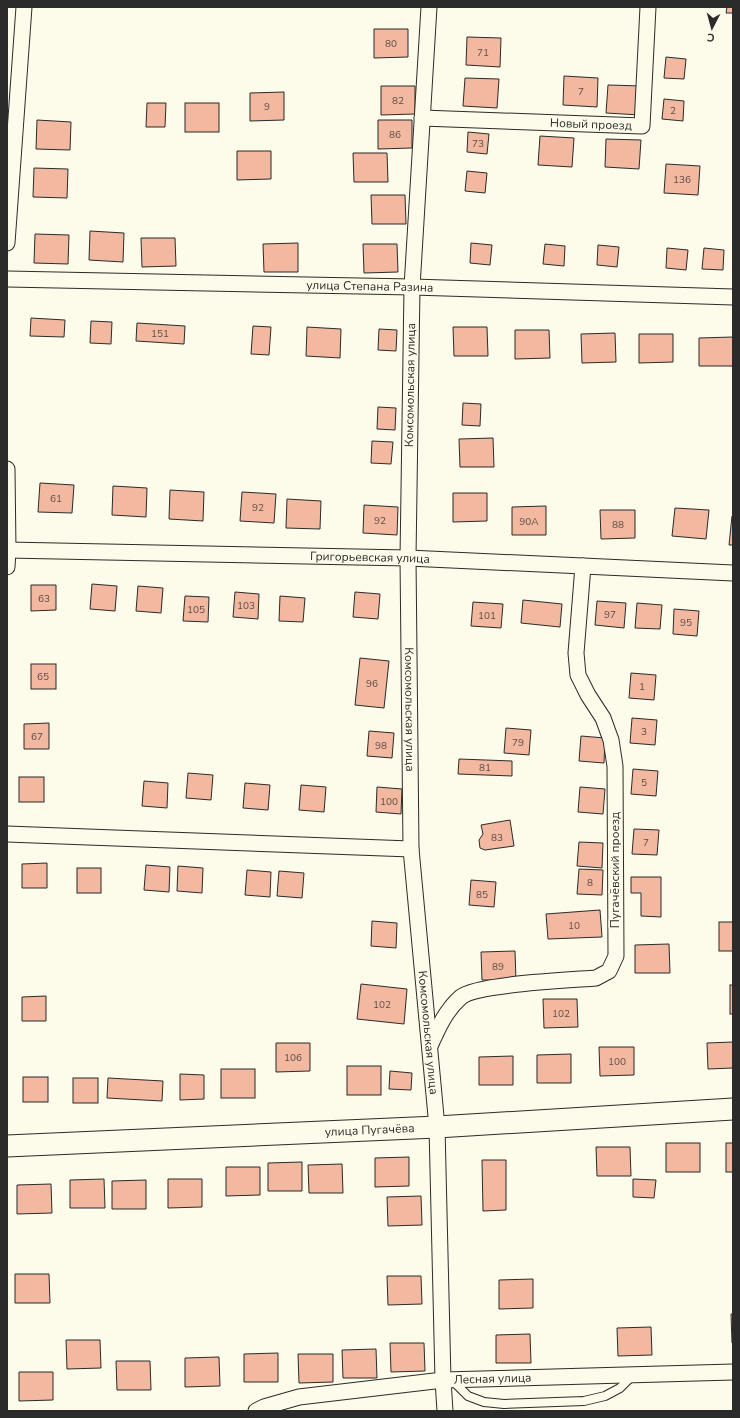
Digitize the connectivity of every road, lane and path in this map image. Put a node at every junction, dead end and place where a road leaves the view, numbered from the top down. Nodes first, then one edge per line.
1 (24, 7) edge
2 (429, 7) edge
3 (648, 7) edge
4 (422, 118) junction
5 (7, 243) edge
6 (7, 279) edge
7 (412, 287) junction
8 (733, 297) edge
9 (7, 469) edge
10 (8, 550) edge
11 (408, 558) junction
12 (7, 566) edge
13 (583, 566) junction
14 (733, 573) edge
15 (7, 834) edge
16 (411, 849) junction
17 (430, 1046) junction
18 (733, 1109) edge
19 (437, 1127) junction
20 (7, 1146) edge
21 (733, 1372) edge
22 (632, 1375) junction
23 (447, 1380) junction
24 (256, 1411) edge
25 (445, 1411) edge

1 - 5 street
2 - 4 street, Комсомольская улица
3 - 4 street, Новый проезд
4 - 7 street, Комсомольская улица
6 - 7 street, улица Степана Разина
7 - 8 street, улица Степана Разина
7 - 11 street, Комсомольская улица
9 - 10 street
10 - 11 street, Григорьевская улица
10 - 12 street
11 - 13 street, Григорьевская улица
11 - 16 street, Комсомольская улица
13 - 14 street, Григорьевская улица
13 - 17 street, Пугачёвский проезд
15 - 16 street
16 - 17 street, Комсомольская улица
17 - 19 street, Комсомольская улица
18 - 19 main road, улица Пугачёва
19 - 20 main road, улица Пугачёва
19 - 23 street, Комсомольская улица
21 - 22 street, Лесная улица
22 - 23 street, Лесная улица
22 - 23 lane
23 - 24 street, Лесная улица
23 - 25 street, Комсомольская улица

